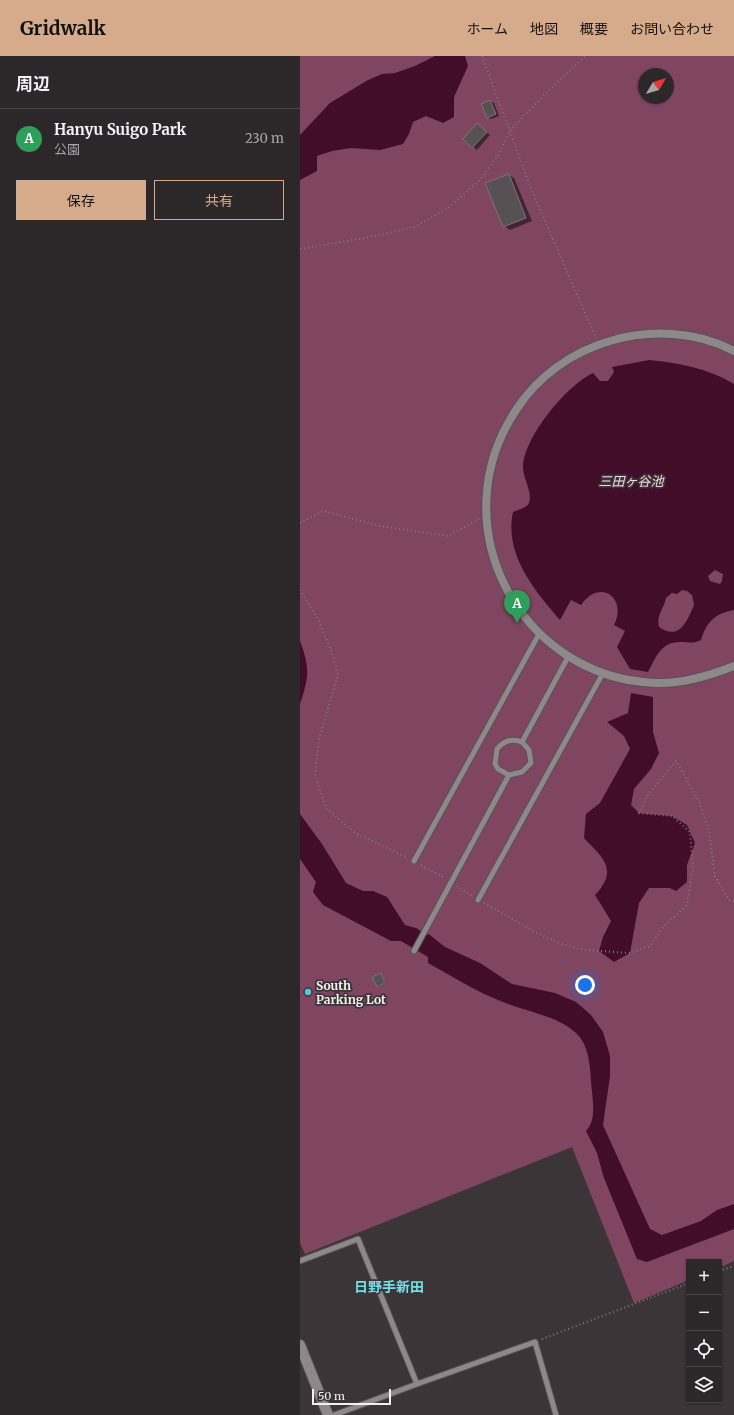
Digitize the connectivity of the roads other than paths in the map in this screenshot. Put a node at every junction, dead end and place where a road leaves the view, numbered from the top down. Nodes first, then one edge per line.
1 (734, 351) edge
2 (539, 634) junction
3 (568, 657) junction
4 (734, 666) edge
5 (603, 673) junction
6 (522, 742) junction
7 (509, 775) junction
8 (414, 861) road end
9 (478, 900) road end
10 (414, 951) dead end
11 (300, 1261) edge
12 (300, 1345) edge
13 (417, 1384) junction
14 (328, 1415) edge
15 (334, 1415) edge
16 (556, 1415) edge

1 - 2 street
2 - 3 street
2 - 8 lane
3 - 5 street
3 - 6 lane
4 - 5 street
5 - 9 lane
6 - 7 lane
6 - 7 lane
7 - 10 lane
11 - 13 lane
12 - 14 street
13 - 15 lane
13 - 16 lane

